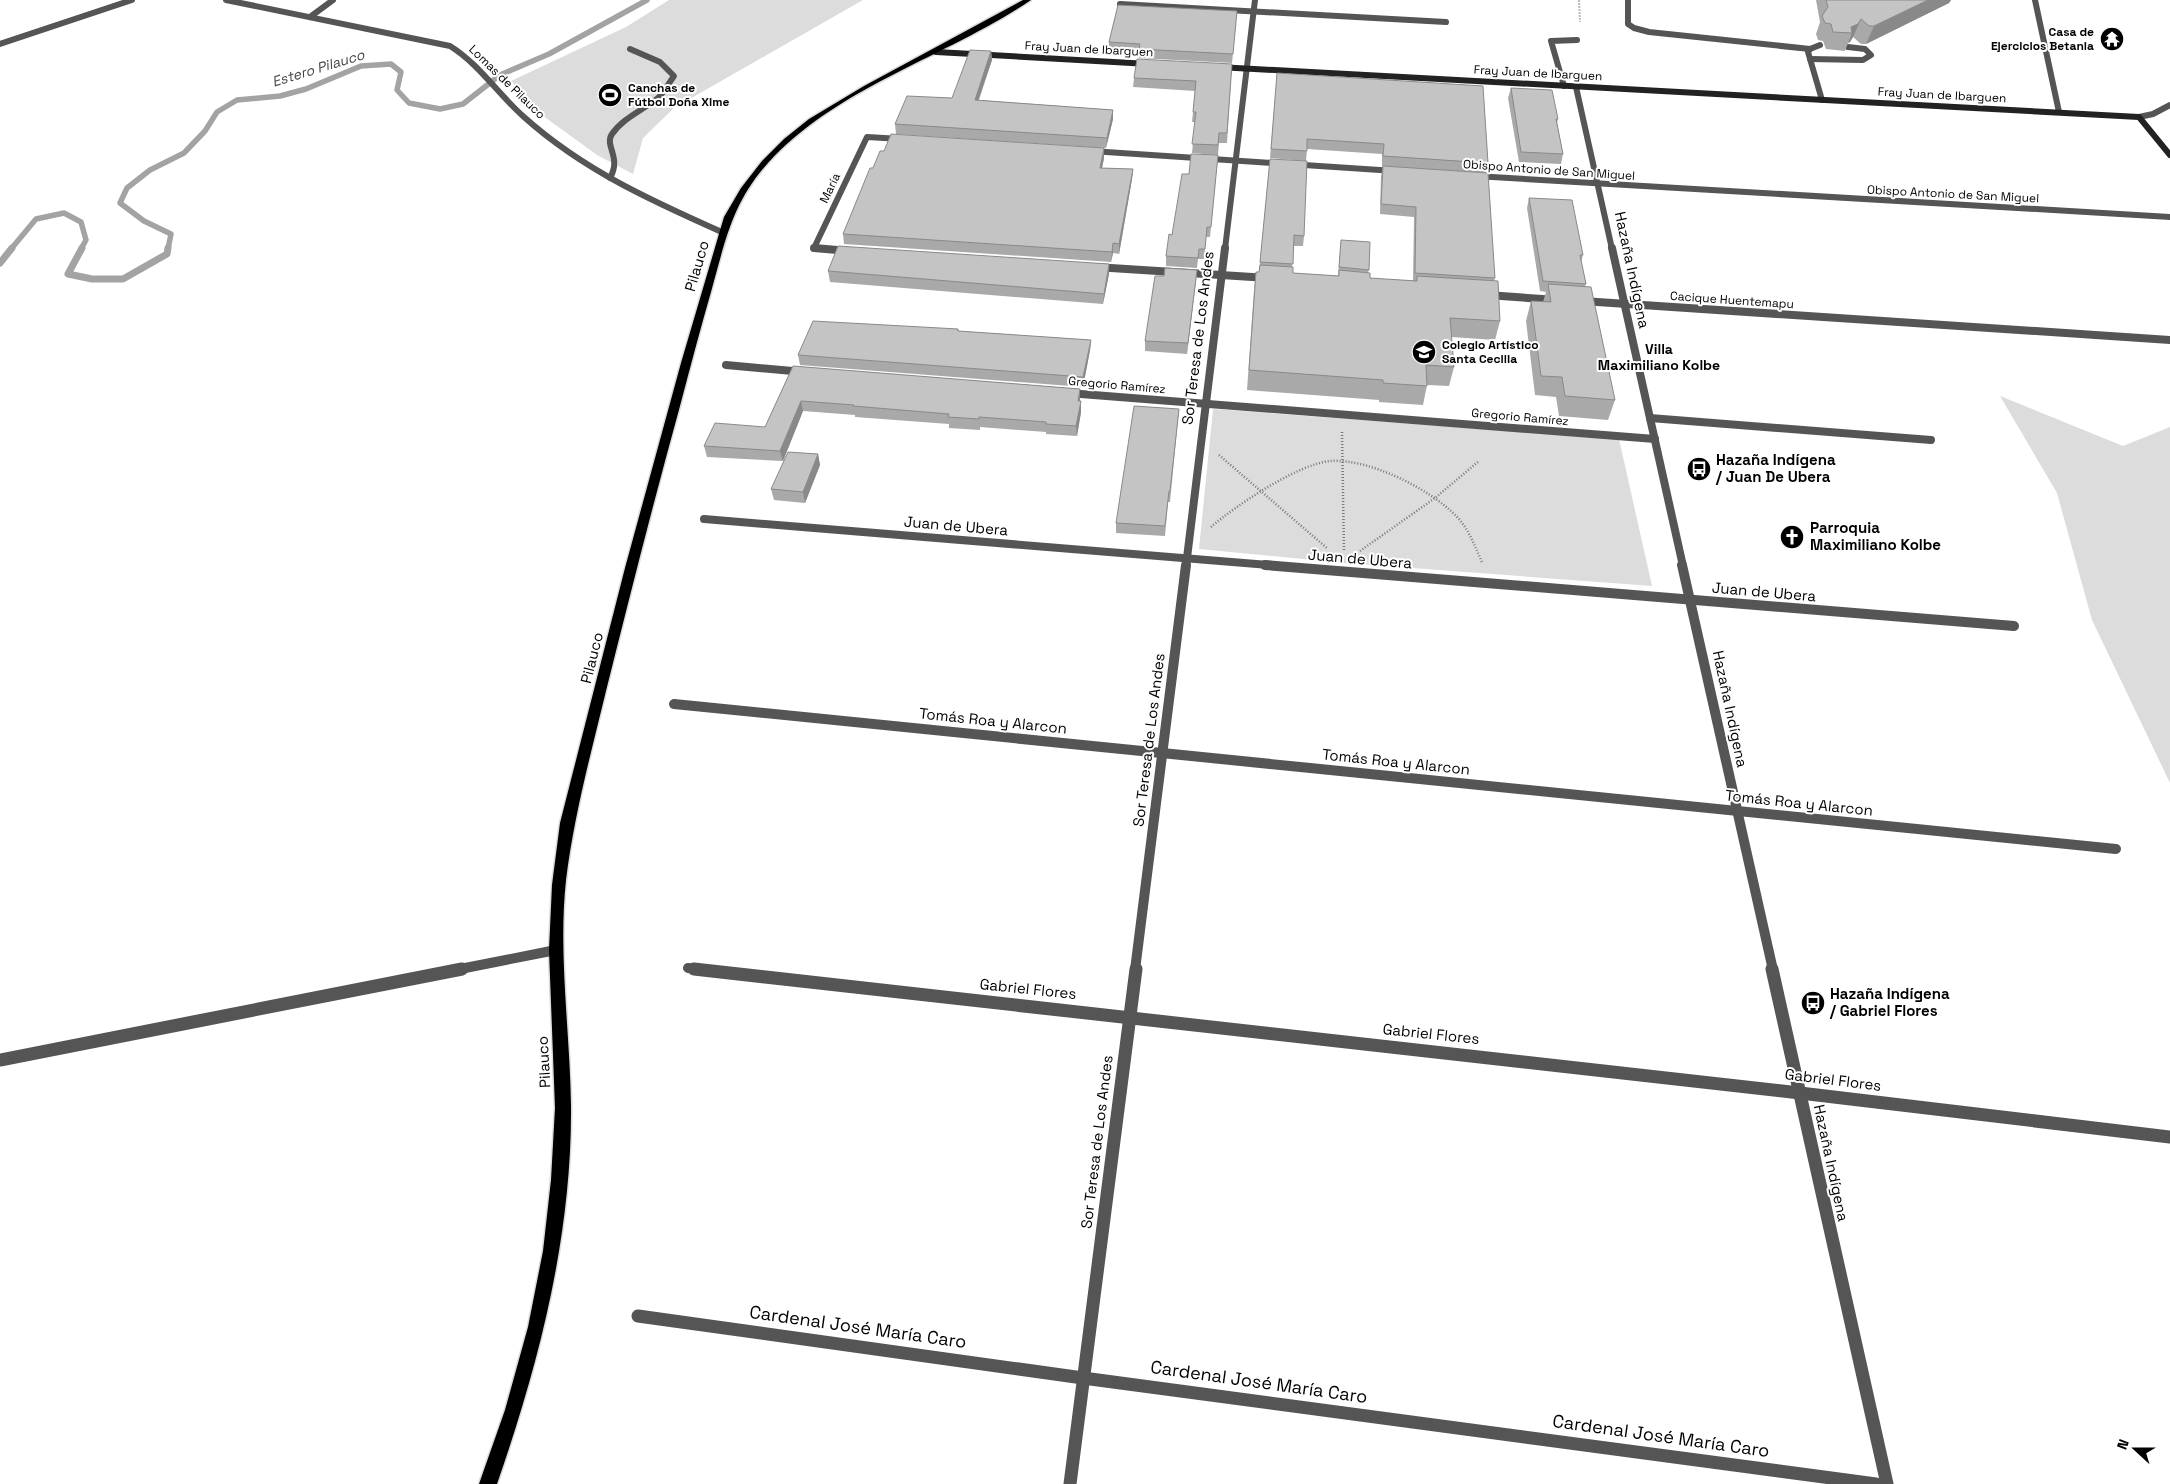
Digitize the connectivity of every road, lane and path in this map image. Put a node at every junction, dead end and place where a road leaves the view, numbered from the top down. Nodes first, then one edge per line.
1 (132, 0) edge
2 (226, 0) edge
3 (333, 0) edge
4 (1028, 0) edge
5 (1255, 0) edge
6 (1628, 0) edge
7 (2036, 0) edge
8 (1120, 4) edge
9 (1254, 11) junction
10 (310, 17) junction
11 (1446, 22) dead end
12 (1577, 40) dead end
13 (0, 44) edge
14 (1820, 45) edge
15 (1848, 47) edge
16 (1810, 49) junction
17 (630, 50) dead end
18 (936, 52) junction
19 (1810, 59) junction
20 (1159, 64) edge
21 (1208, 67) edge
22 (1247, 69) junction
23 (1564, 86) junction
24 (1576, 87) junction
25 (1822, 100) junction
26 (2170, 105) edge
27 (2059, 112) junction
28 (2139, 117) junction
29 (907, 140) edge
30 (1086, 151) edge
31 (2170, 155) edge
32 (1235, 161) junction
33 (1400, 172) edge
34 (1468, 176) edge
35 (610, 178) junction
36 (1598, 185) junction
37 (2170, 217) edge
38 (724, 233) junction
39 (854, 251) edge
40 (1082, 266) edge
41 (1221, 275) junction
42 (1281, 279) edge
43 (1480, 294) edge
44 (1625, 305) junction
45 (2170, 340) edge
46 (726, 365) dead end
47 (814, 372) edge
48 (1058, 392) edge
49 (1205, 404) junction
50 (1342, 414) junction
51 (1650, 418) junction
52 (1200, 438) junction
53 (1655, 439) junction
54 (1931, 440) dead end
55 (1479, 461) dead end
56 (1342, 462) junction
57 (1260, 493) junction
58 (1435, 498) junction
59 (704, 519) dead end
60 (1329, 550) dead end
61 (1360, 552) dead end
62 (1344, 554) dead end
63 (1186, 558) junction
64 (1491, 583) junction
65 (1691, 600) junction
66 (2014, 626) dead end
67 (674, 704) dead end
68 (1163, 753) junction
69 (1738, 811) junction
70 (2116, 850) dead end
71 (556, 950) junction
72 (688, 968) dead end
73 (1128, 1016) junction
74 (0, 1060) edge
75 (1800, 1093) junction
76 (2170, 1137) edge
77 (638, 1316) dead end
78 (1083, 1378) junction
79 (488, 1484) edge
80 (1070, 1484) edge
81 (1876, 1484) edge
82 (1887, 1484) edge

1 - 13 street
2 - 10 street, Lomas de Pilauco
3 - 10 street
4 - 18 main road, Pilauco
5 - 9 street, Sor Teresa de Los Andes
6 - 16 street
7 - 27 street
8 - 9 street
9 - 11 street
9 - 22 street, Sor Teresa de Los Andes
10 - 35 street, Lomas de Pilauco
12 - 23 street
14 - 16 street
15 - 19 street
16 - 19 street
17 - 35 street
18 - 20 street, Fray Juan de Ibarguen
18 - 38 main road, Pilauco
19 - 25 street
21 - 22 street, Fray Juan de Ibarguen
22 - 23 street, Fray Juan de Ibarguen
22 - 32 street, Sor Teresa de Los Andes
23 - 24 street, Fray Juan de Ibarguen
24 - 25 street, Fray Juan de Ibarguen
24 - 36 street, Hazaña Indígena
25 - 27 street, Fray Juan de Ibarguen
26 - 28 street
27 - 28 street, Fray Juan de Ibarguen
28 - 31 street
29 - 39 street, María
30 - 32 street
32 - 33 street
32 - 41 street, Sor Teresa de Los Andes
34 - 36 street, Obispo Antonio de San Miguel
35 - 38 street, Lomas de Pilauco
36 - 37 street, Obispo Antonio de San Miguel
36 - 44 street, Hazaña Indígena
38 - 71 main road, Pilauco
40 - 41 street
41 - 42 street
41 - 49 street, Sor Teresa de Los Andes
43 - 44 street, Cacique Huentemapu
44 - 45 street, Cacique Huentemapu
44 - 51 street, Hazaña Indígena
46 - 47 street
48 - 49 street, Gregorio Ramírez
49 - 50 street, Gregorio Ramírez
49 - 52 street, Sor Teresa de Los Andes
50 - 53 street, Gregorio Ramírez
50 - 56 path
51 - 53 street, Hazaña Indígena
51 - 54 street
52 - 57 path
52 - 63 street, Sor Teresa de Los Andes
53 - 65 street, Hazaña Indígena
55 - 58 path
56 - 57 path
56 - 58 path
56 - 62 path
57 - 60 path
57 - 63 path
58 - 61 path
58 - 64 path
59 - 63 street, Juan de Ubera
63 - 64 street, Juan de Ubera
63 - 68 street, Sor Teresa de Los Andes
64 - 65 street, Juan de Ubera
65 - 66 street, Juan de Ubera
65 - 69 street, Hazaña Indígena
67 - 68 street, Tomás Roa y Alarcon
68 - 69 street, Tomás Roa y Alarcon
68 - 73 street, Sor Teresa de Los Andes
69 - 70 street, Tomás Roa y Alarcon
69 - 75 street, Hazaña Indígena
71 - 74 street
71 - 79 main road, Pilauco
72 - 73 street, Gabriel Flores
73 - 75 street, Gabriel Flores
73 - 78 street, Sor Teresa de Los Andes
75 - 76 street, Gabriel Flores
75 - 82 street, Hazaña Indígena
77 - 78 street, Cardenal José María Caro
78 - 80 street, Sor Teresa de Los Andes
78 - 81 street, Cardenal José María Caro

